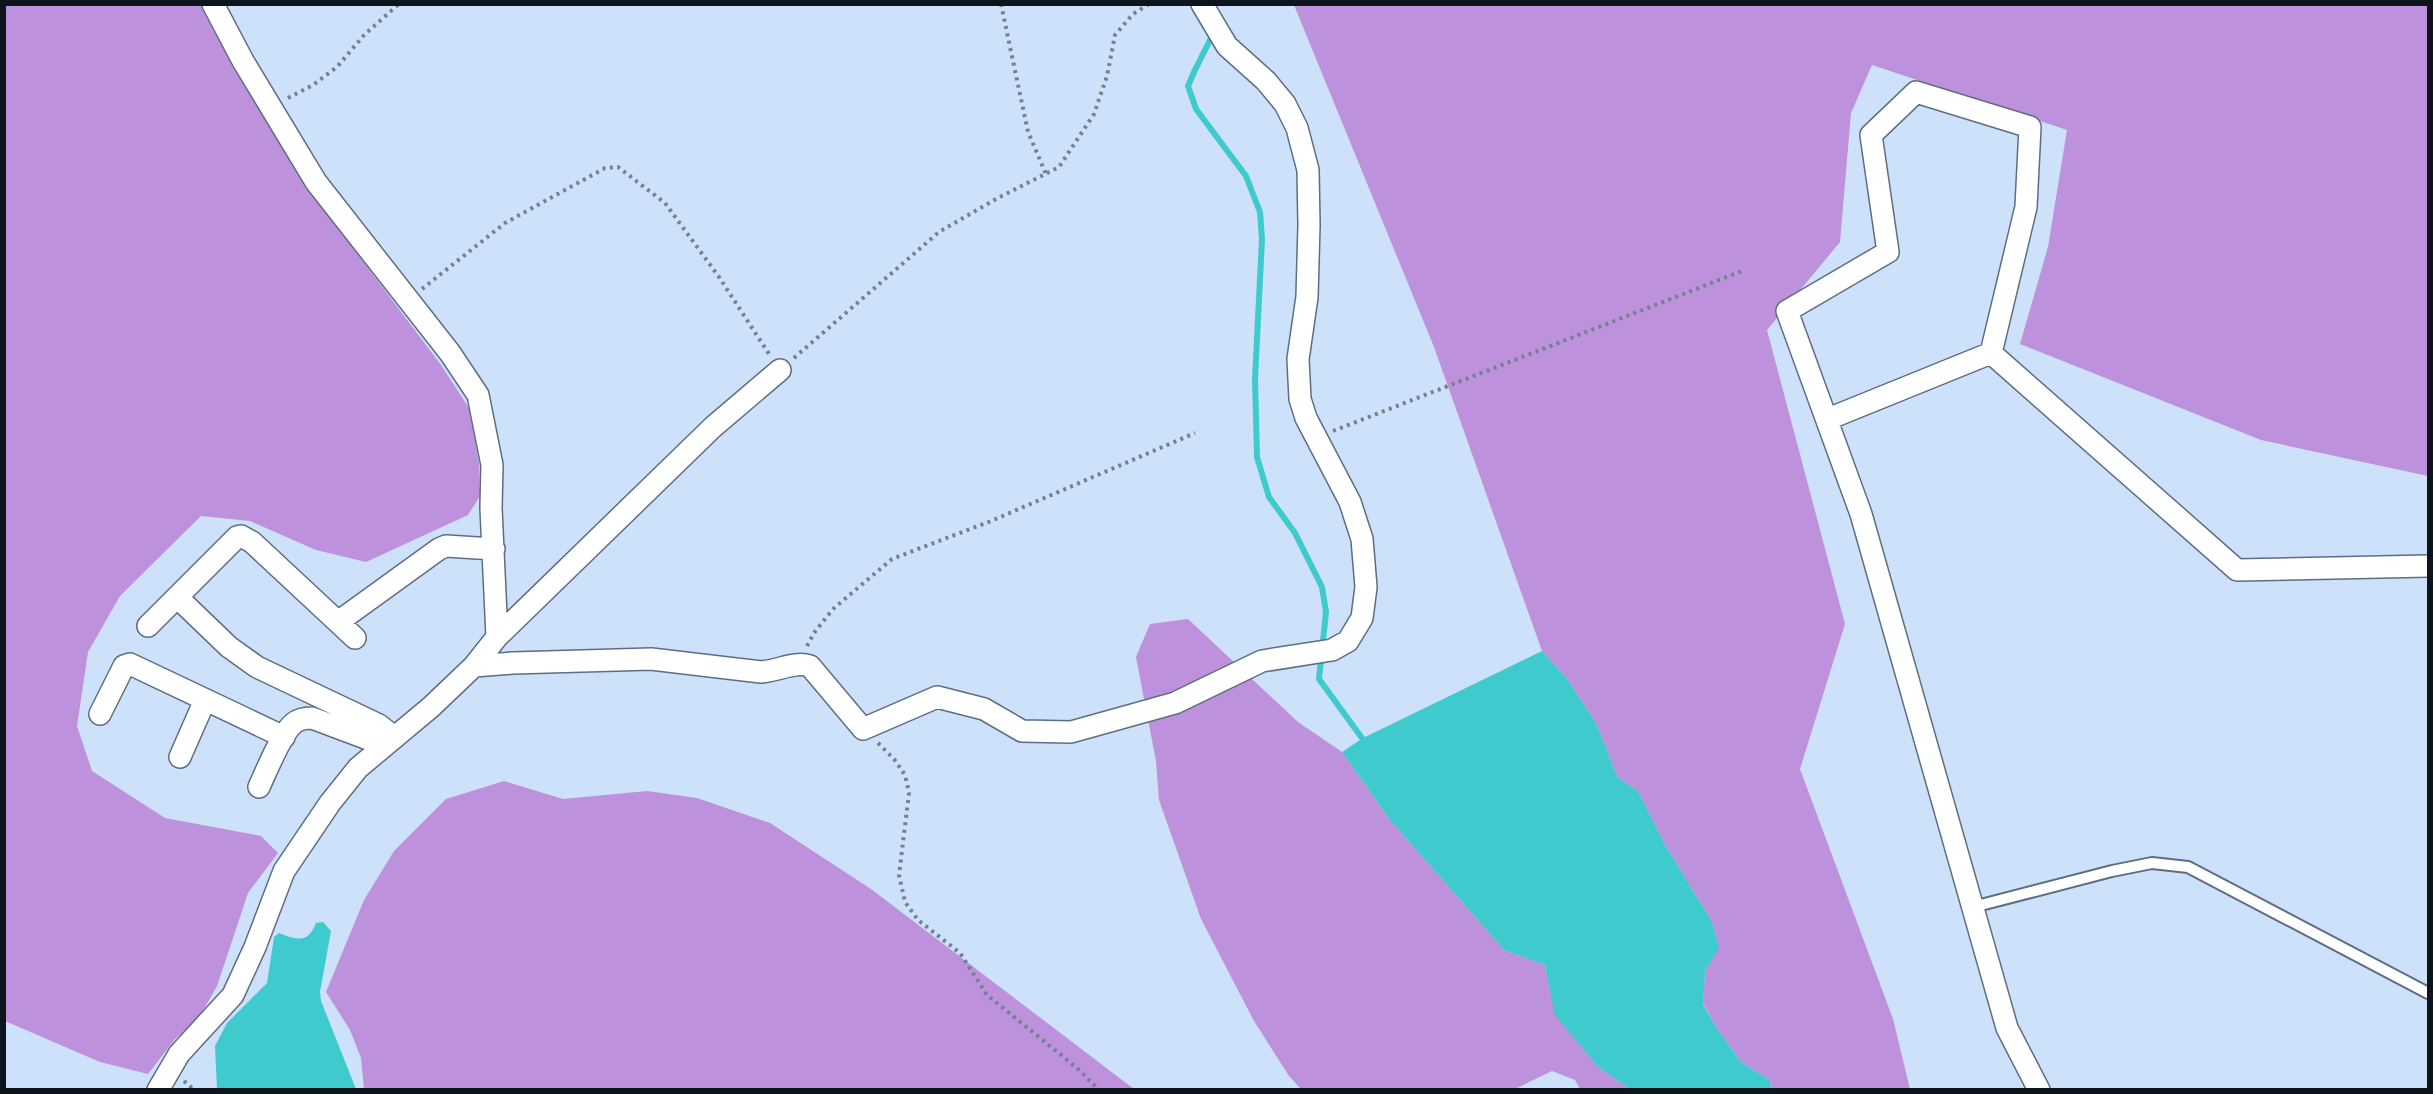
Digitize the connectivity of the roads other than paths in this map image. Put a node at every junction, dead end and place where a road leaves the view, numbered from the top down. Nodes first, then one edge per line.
1 (213, 4) edge
2 (1202, 4) edge
3 (1990, 353) junction
4 (780, 370) road end
5 (1828, 419) junction
6 (494, 549) junction
7 (2428, 566) edge
8 (177, 597) junction
9 (338, 622) junction
10 (148, 626) dead end
11 (497, 637) junction
12 (355, 638) dead end
13 (474, 666) junction
14 (205, 700) junction
15 (100, 714) dead end
16 (284, 737) junction
17 (389, 741) junction
18 (180, 757) dead end
19 (259, 787) dead end
20 (1973, 907) junction
21 (2428, 993) edge
22 (158, 1089) edge
23 (2039, 1089) edge

1 - 6 street
2 - 13 street
3 - 5 street
3 - 5 street
3 - 7 street
4 - 11 street
5 - 20 street
6 - 9 street
6 - 11 street
8 - 9 street
8 - 10 street
8 - 17 street
9 - 12 street
11 - 13 street
13 - 17 street
14 - 15 street
14 - 16 street
14 - 18 street
16 - 17 street
16 - 19 street
17 - 22 street
20 - 21 lane
20 - 23 street

